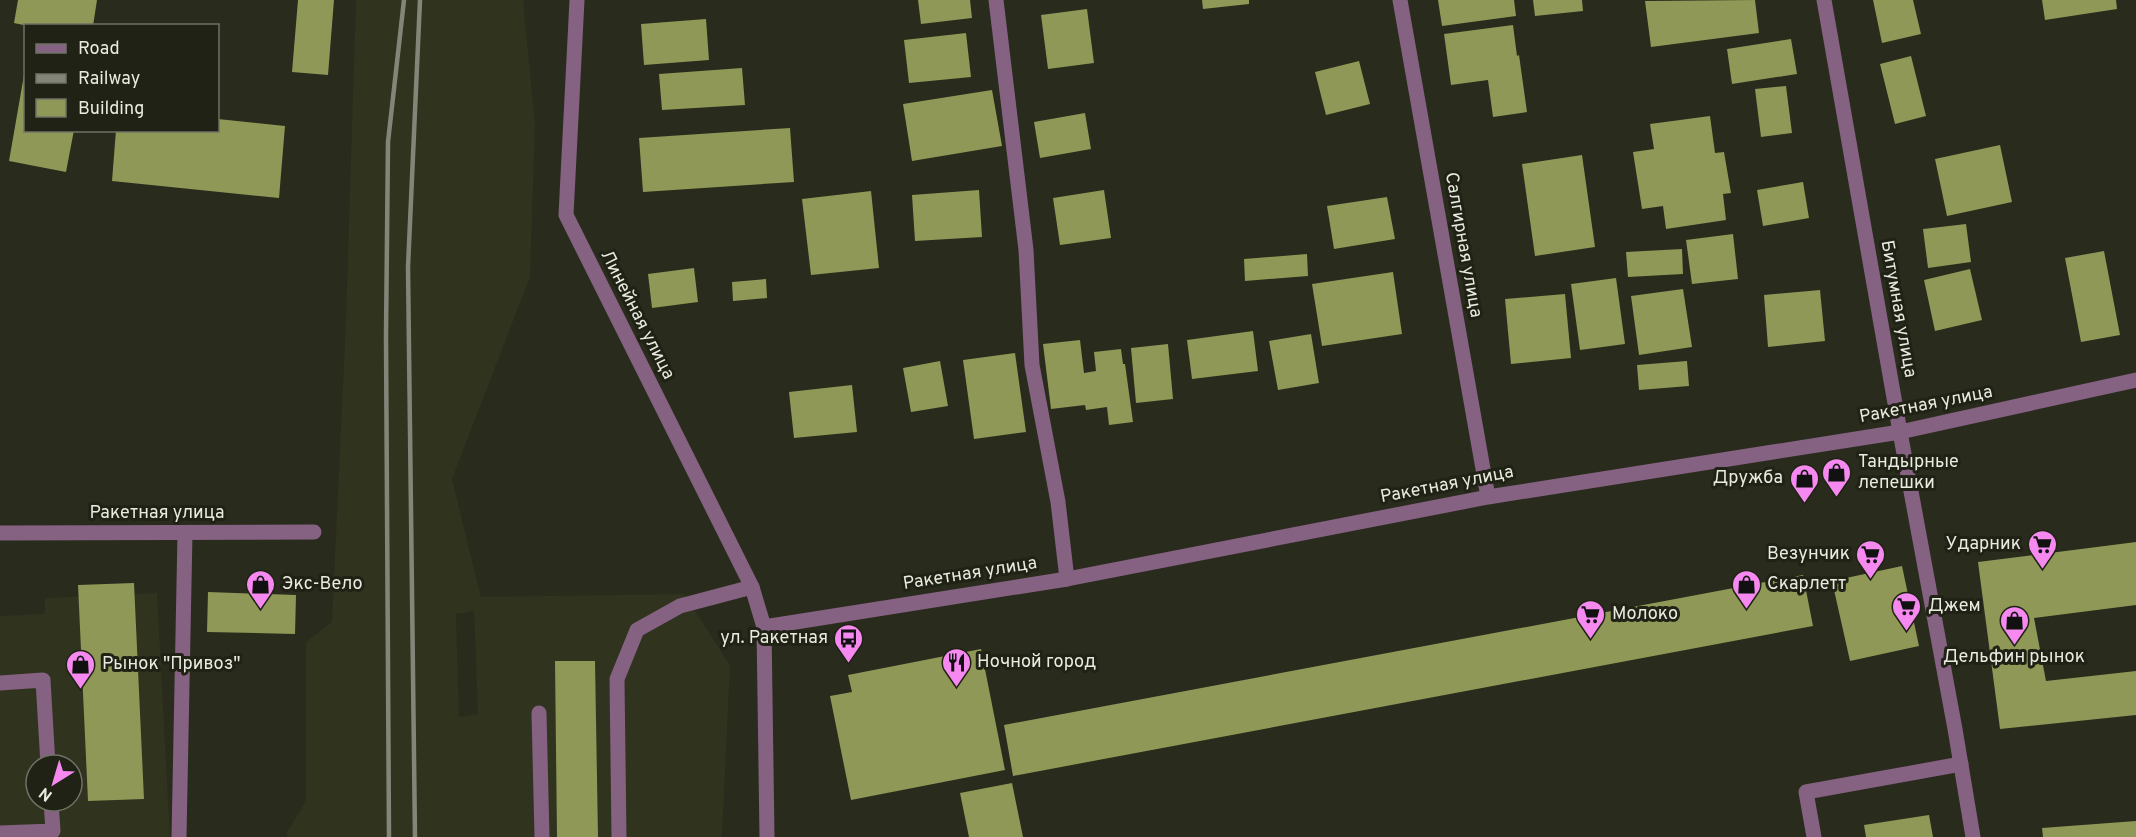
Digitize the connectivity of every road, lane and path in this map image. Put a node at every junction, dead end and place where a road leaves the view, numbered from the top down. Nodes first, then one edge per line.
1 (577, 0) edge
2 (996, 0) edge
3 (1400, 0) edge
4 (1824, 0) edge
5 (2136, 380) edge
6 (1900, 432) junction
7 (1488, 496) junction
8 (314, 532) dead end
9 (0, 533) edge
10 (185, 533) junction
11 (1067, 579) junction
12 (752, 587) junction
13 (764, 627) junction
14 (0, 683) edge
15 (539, 713) dead end
16 (47, 753) edge
17 (1961, 764) junction
18 (51, 813) edge
19 (0, 832) edge
20 (179, 837) edge
21 (542, 837) edge
22 (619, 837) edge
23 (767, 837) edge
24 (1814, 837) edge
25 (1973, 837) edge

1 - 12 street, Линейная улица
2 - 11 street
3 - 7 street, Салгирная улица
4 - 6 street, Битумная улица
5 - 6 street, Ракетная улица
6 - 7 street, Ракетная улица
6 - 17 street, Битумная улица
7 - 11 street, Ракетная улица
8 - 10 street, Ракетная улица
9 - 10 street, Ракетная улица
10 - 20 street
11 - 13 street, Ракетная улица
12 - 13 street, Линейная улица
12 - 22 street
13 - 23 street, Линейная улица
14 - 16 street
15 - 21 street
17 - 24 street
17 - 25 street, Битумная улица
18 - 19 street

